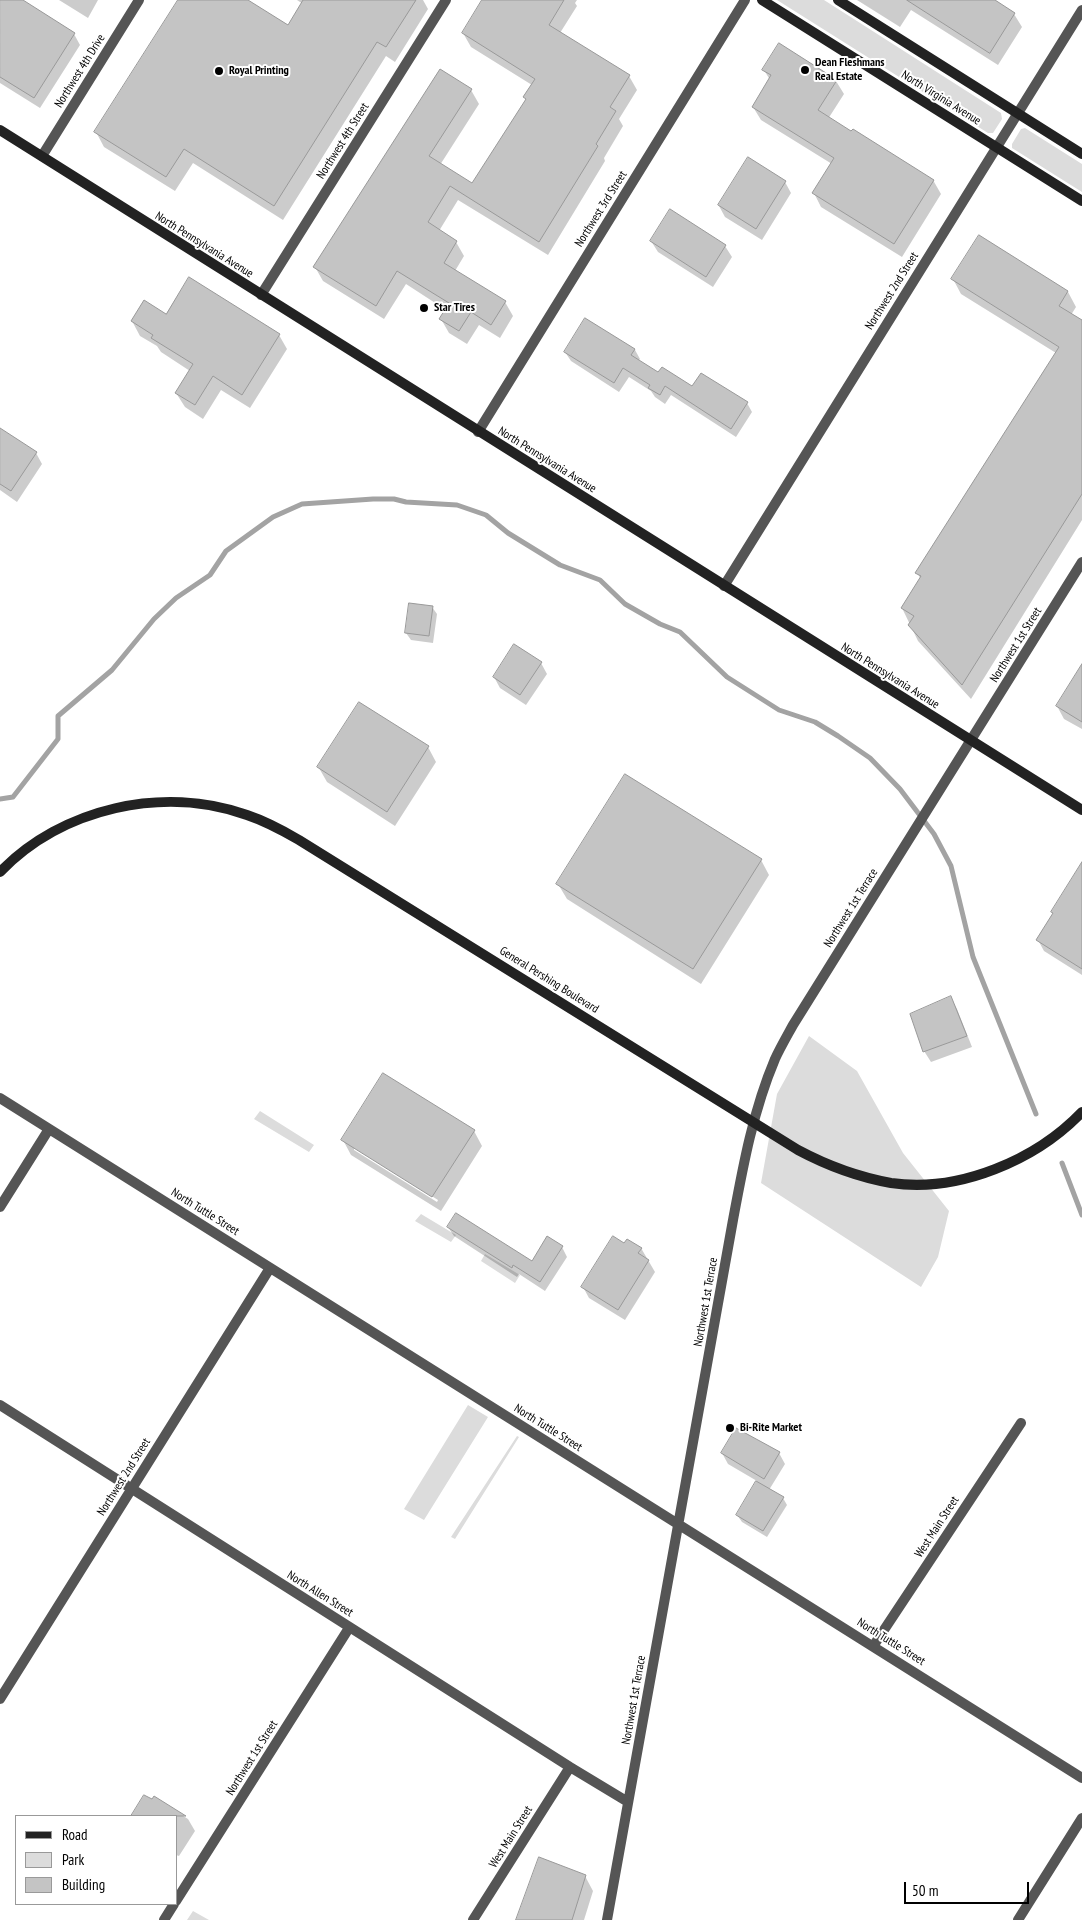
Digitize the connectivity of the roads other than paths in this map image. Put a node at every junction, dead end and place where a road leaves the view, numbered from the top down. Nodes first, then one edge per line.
1 (140, 0) edge
2 (446, 0) edge
3 (745, 0) edge
4 (762, 0) edge
5 (838, 0) edge
6 (1082, 10) edge
7 (1018, 113) junction
8 (0, 130) edge
9 (996, 148) junction
10 (1082, 154) edge
11 (42, 156) junction
12 (1082, 201) edge
13 (261, 296) junction
14 (478, 432) junction
15 (1082, 562) edge
16 (724, 586) junction
17 (971, 741) junction
18 (1082, 810) edge
19 (0, 872) edge
20 (0, 1098) edge
21 (1082, 1112) edge
22 (754, 1123) junction
23 (49, 1129) junction
24 (0, 1207) edge
25 (270, 1268) junction
26 (0, 1405) edge
27 (1021, 1423) dead end
28 (131, 1489) junction
29 (678, 1525) junction
30 (349, 1628) junction
31 (874, 1645) junction
32 (0, 1699) edge
33 (570, 1767) junction
34 (1082, 1778) edge
35 (628, 1802) junction
36 (1082, 1818) edge
37 (178, 1897) edge
38 (173, 1905) edge
39 (164, 1920) edge
40 (473, 1920) edge
41 (607, 1920) edge
42 (1018, 1920) edge

1 - 11 street, Northwest 4th Drive
2 - 13 street, Northwest 4th Street
3 - 14 street, Northwest 3rd Street
4 - 9 main road, North Virginia Avenue
5 - 7 main road
6 - 7 street, Northwest 2nd Street
7 - 9 street, Northwest 2nd Street
7 - 10 main road
8 - 11 main road, North Pennsylvania Avenue
9 - 12 main road, North Virginia Avenue
9 - 16 street, Northwest 2nd Street
11 - 13 main road, North Pennsylvania Avenue
13 - 14 main road, North Pennsylvania Avenue
14 - 16 main road, North Pennsylvania Avenue
15 - 17 street, Northwest 1st Street
16 - 17 main road, North Pennsylvania Avenue
17 - 18 main road, North Pennsylvania Avenue
17 - 22 street, Northwest 1st Terrace
19 - 22 main road, General Pershing Boulevard
20 - 23 street, North Tuttle Street
21 - 22 main road, General Pershing Boulevard
22 - 29 street, Northwest 1st Terrace
23 - 24 street
23 - 25 street, North Tuttle Street
25 - 28 street, Northwest 2nd Street
25 - 29 street, North Tuttle Street
26 - 28 street, North Allen Street
27 - 31 street, West Main Street
28 - 30 street, North Allen Street
28 - 32 street, Northwest 2nd Street
29 - 31 street, North Tuttle Street
29 - 35 street, Northwest 1st Terrace
30 - 33 street, North Allen Street
30 - 37 street, Northwest 1st Street
31 - 34 street, North Tuttle Street
33 - 35 street, North Allen Street
33 - 40 street, West Main Street
35 - 41 street, Northwest 1st Terrace
36 - 42 street
38 - 39 street, Northwest 1st Street

